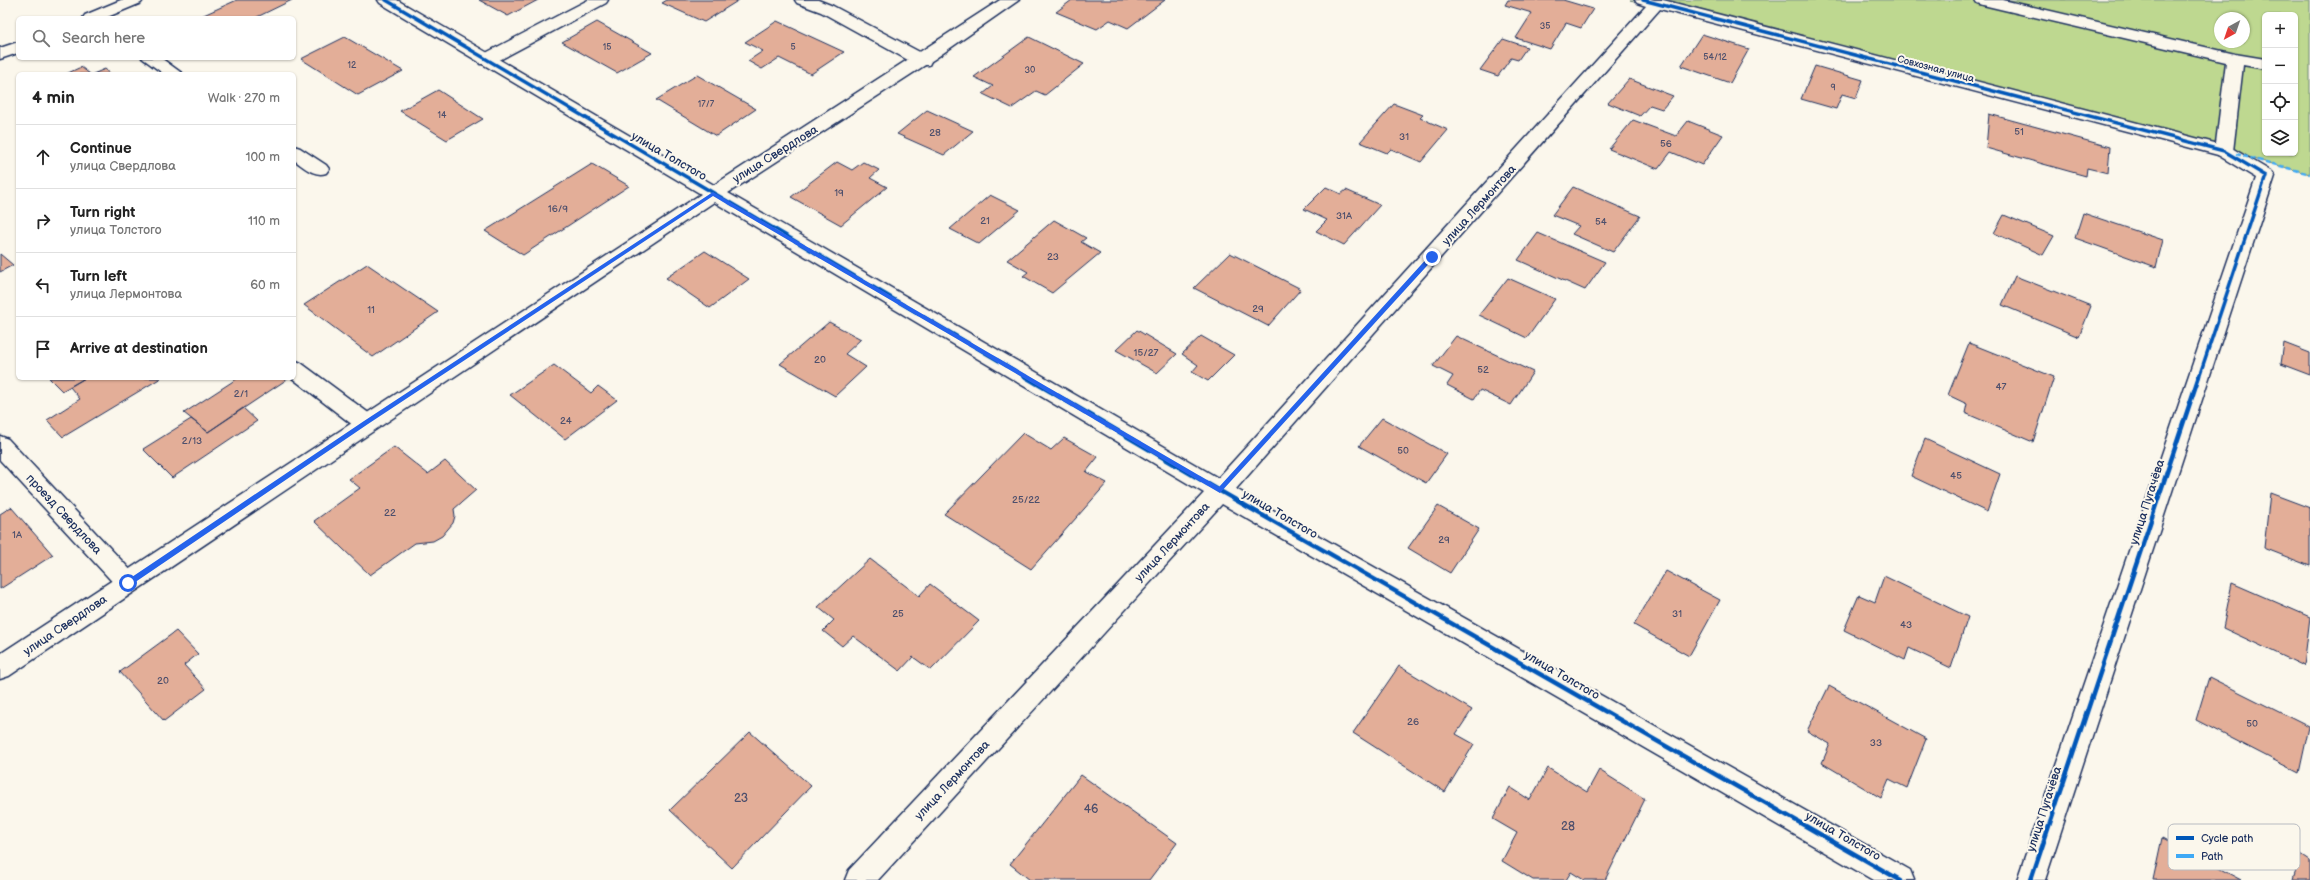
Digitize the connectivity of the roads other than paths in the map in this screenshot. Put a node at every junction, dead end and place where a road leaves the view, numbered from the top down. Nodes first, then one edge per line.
1 (135, 0) edge
2 (386, 0) edge
3 (600, 0) edge
4 (803, 0) edge
5 (1011, 0) edge
6 (1983, 0) edge
7 (1650, 2) edge
8 (833, 4) edge
9 (96, 16) edge
10 (16, 48) edge
11 (0, 54) edge
12 (2235, 59) junction
13 (153, 60) edge
14 (486, 60) junction
15 (923, 60) junction
16 (2262, 64) edge
17 (172, 72) edge
18 (2224, 151) junction
19 (296, 153) edge
20 (320, 169) dead end
21 (713, 193) junction
22 (296, 370) edge
23 (366, 423) junction
24 (0, 445) edge
25 (1220, 491) junction
26 (128, 583) junction
27 (0, 668) edge
28 (859, 880) edge
29 (1900, 880) edge
30 (2031, 880) edge

1 - 9 street
2 - 14 street, улица Толстого
3 - 14 street
4 - 8 street
5 - 15 street, улица Свердлова
6 - 12 street
7 - 18 street, Совхозная улица
7 - 25 street, улица Лермонтова
8 - 15 street
10 - 11 street
12 - 16 street
12 - 18 street
13 - 17 street
14 - 21 street, улица Толстого
15 - 21 street, улица Свердлова
18 - 30 street, улица Пугачёва
19 - 20 street
21 - 23 street, улица Свердлова
21 - 25 street, улица Толстого
22 - 23 street
23 - 26 street, улица Свердлова
24 - 26 street, проезд Свердлова
25 - 28 street, улица Лермонтова
25 - 29 street, улица Толстого
26 - 27 street, улица Свердлова

